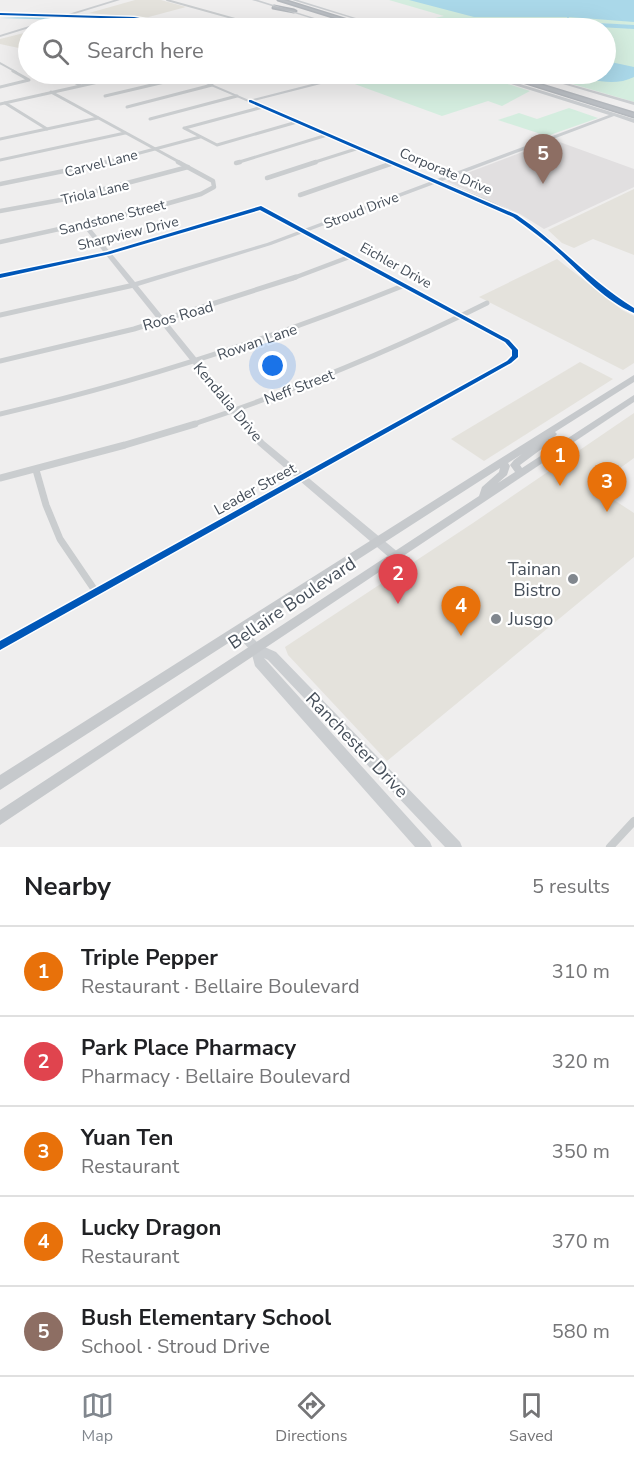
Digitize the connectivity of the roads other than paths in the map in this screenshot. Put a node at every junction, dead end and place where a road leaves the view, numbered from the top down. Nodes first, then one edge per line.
1 (103, 0) edge
2 (126, 0) edge
3 (167, 0) edge
4 (254, 0) edge
5 (270, 0) edge
6 (280, 0) edge
7 (293, 0) edge
8 (115, 2) edge
9 (274, 7) junction
10 (86, 11) junction
11 (60, 18) edge
12 (67, 18) edge
13 (232, 18) edge
14 (311, 18) edge
15 (315, 18) edge
16 (321, 18) edge
17 (337, 18) edge
18 (340, 18) edge
19 (353, 18) edge
20 (18, 32) edge
21 (0, 37) edge
22 (0, 63) edge
23 (18, 74) edge
24 (18, 83) edge
25 (76, 84) edge
26 (89, 84) edge
27 (150, 84) edge
28 (315, 84) edge
29 (516, 84) edge
30 (536, 84) edge
31 (550, 84) edge
32 (562, 84) edge
33 (212, 85) joint
34 (80, 86) junction
35 (0, 87) edge
36 (51, 92) junction
37 (105, 96) dead end
38 (237, 96) junction
39 (250, 101) junction
40 (3, 103) edge
41 (127, 107) dead end
42 (263, 107) junction
43 (634, 107) edge
44 (613, 115) junction
45 (98, 118) junction
46 (634, 118) edge
47 (150, 119) dead end
48 (297, 122) junction
49 (47, 130) junction
50 (126, 133) junction
51 (327, 135) junction
52 (200, 137) junction
53 (0, 139) edge
54 (359, 148) junction
55 (156, 150) junction
56 (0, 160) edge
57 (236, 162) dead end
58 (393, 163) junction
59 (188, 167) junction
60 (267, 178) dead end
61 (436, 181) junction
62 (0, 184) edge
63 (300, 195) dead end
64 (261, 208) joint
65 (0, 211) edge
66 (85, 225) junction
67 (305, 231) junction
68 (0, 242) edge
69 (108, 253) junction
70 (352, 256) junction
71 (0, 276) edge
72 (134, 285) junction
73 (405, 285) junction
74 (612, 296) junction
75 (487, 303) dead end
76 (634, 307) edge
77 (634, 312) edge
78 (0, 315) edge
79 (462, 316) junction
80 (163, 322) junction
81 (515, 350) joint
82 (0, 361) edge
83 (196, 363) junction
84 (633, 380) edge
85 (634, 398) edge
86 (234, 411) junction
87 (0, 414) edge
88 (560, 425) junction
89 (501, 462) junction
90 (36, 470) junction
91 (521, 473) junction
92 (0, 478) edge
93 (301, 478) junction
94 (484, 497) junction
95 (377, 541) junction
96 (395, 556) junction
97 (96, 592) junction
98 (239, 630) junction
99 (0, 646) edge
100 (256, 649) junction
101 (324, 710) junction
102 (310, 719) junction
103 (378, 765) junction
104 (361, 778) junction
105 (0, 783) edge
106 (0, 818) edge
107 (634, 821) edge
108 (425, 847) edge
109 (455, 847) edge
110 (610, 847) edge

1 - 8 street
2 - 8 street
3 - 13 street
4 - 9 street
5 - 16 highway
6 - 17 highway
7 - 18 highway
7 - 19 street
8 - 10 street
9 - 14 street
9 - 15 highway
10 - 11 street
10 - 12 street
20 - 21 street
22 - 23 street
24 - 35 street
25 - 34 street
26 - 34 street
27 - 37 street
28 - 39 street
29 - 44 street
30 - 46 highway
31 - 43 highway
32 - 43 street
33 - 38 street, Corporate Drive
33 - 41 street
34 - 36 street
36 - 40 street
36 - 45 street
38 - 39 street, Corporate Drive
38 - 47 street
39 - 42 street, Corporate Drive
40 - 49 street
42 - 48 street, Corporate Drive
42 - 52 street
44 - 46 street
44 - 61 street, Stroud Drive
45 - 49 street
45 - 50 street
48 - 51 street, Corporate Drive
48 - 52 street
49 - 53 street
50 - 55 street
50 - 56 street
51 - 54 street, Corporate Drive
51 - 57 street
52 - 55 street, Carvel Lane
54 - 58 street, Corporate Drive
54 - 60 street
55 - 59 street
55 - 62 street, Carvel Lane
58 - 61 street, Corporate Drive
58 - 63 street
59 - 65 street, Triola Lane
59 - 66 street, Sandstone Street
61 - 67 street, Stroud Drive
61 - 74 street, Corporate Drive
64 - 67 street, Eichler Drive
64 - 69 street, Sharpview Drive
66 - 68 street, Sandstone Street
66 - 69 street, Kendalia Drive
67 - 70 street, Eichler Drive
67 - 72 street, Stroud Drive
69 - 71 street, Sharpview Drive
69 - 72 street, Kendalia Drive
70 - 73 street, Eichler Drive
70 - 80 street, Roos Road
72 - 78 street, Stroud Drive
72 - 80 street, Kendalia Drive
73 - 79 street, Eichler Drive
73 - 83 street, Rowan Lane
74 - 76 street, Corporate Drive
74 - 77 street, Corporate Drive
75 - 79 street, Neff Street
79 - 81 street, Eichler Drive
79 - 86 street, Neff Street
80 - 82 street, Roos Road
80 - 83 street, Kendalia Drive
81 - 93 street, Leader Street
83 - 86 street, Kendalia Drive
83 - 87 street, Rowan Lane
84 - 88 main road, Bellaire Boulevard
85 - 91 main road, Bellaire Boulevard
86 - 90 street, Neff Street
86 - 93 street, Kendalia Drive
88 - 89 main road, Bellaire Boulevard
88 - 91 main road
89 - 94 main road
89 - 95 main road, Bellaire Boulevard
90 - 92 street, Neff Street
90 - 97 street
91 - 94 main road, Bellaire Boulevard
93 - 95 street, Kendalia Drive
93 - 97 street, Leader Street
94 - 96 main road, Bellaire Boulevard
95 - 96 street, Kendalia Drive
95 - 98 main road, Bellaire Boulevard
96 - 100 main road, Bellaire Boulevard
97 - 99 street, Leader Street
98 - 100 street, Ranchester Drive
98 - 105 main road, Bellaire Boulevard
100 - 101 street, Ranchester Drive
100 - 102 street, Ranchester Drive
100 - 106 main road, Bellaire Boulevard
101 - 102 street
101 - 103 street, Ranchester Drive
102 - 104 street, Ranchester Drive
103 - 104 street
103 - 109 street, Ranchester Drive
104 - 108 street, Ranchester Drive
107 - 110 street

